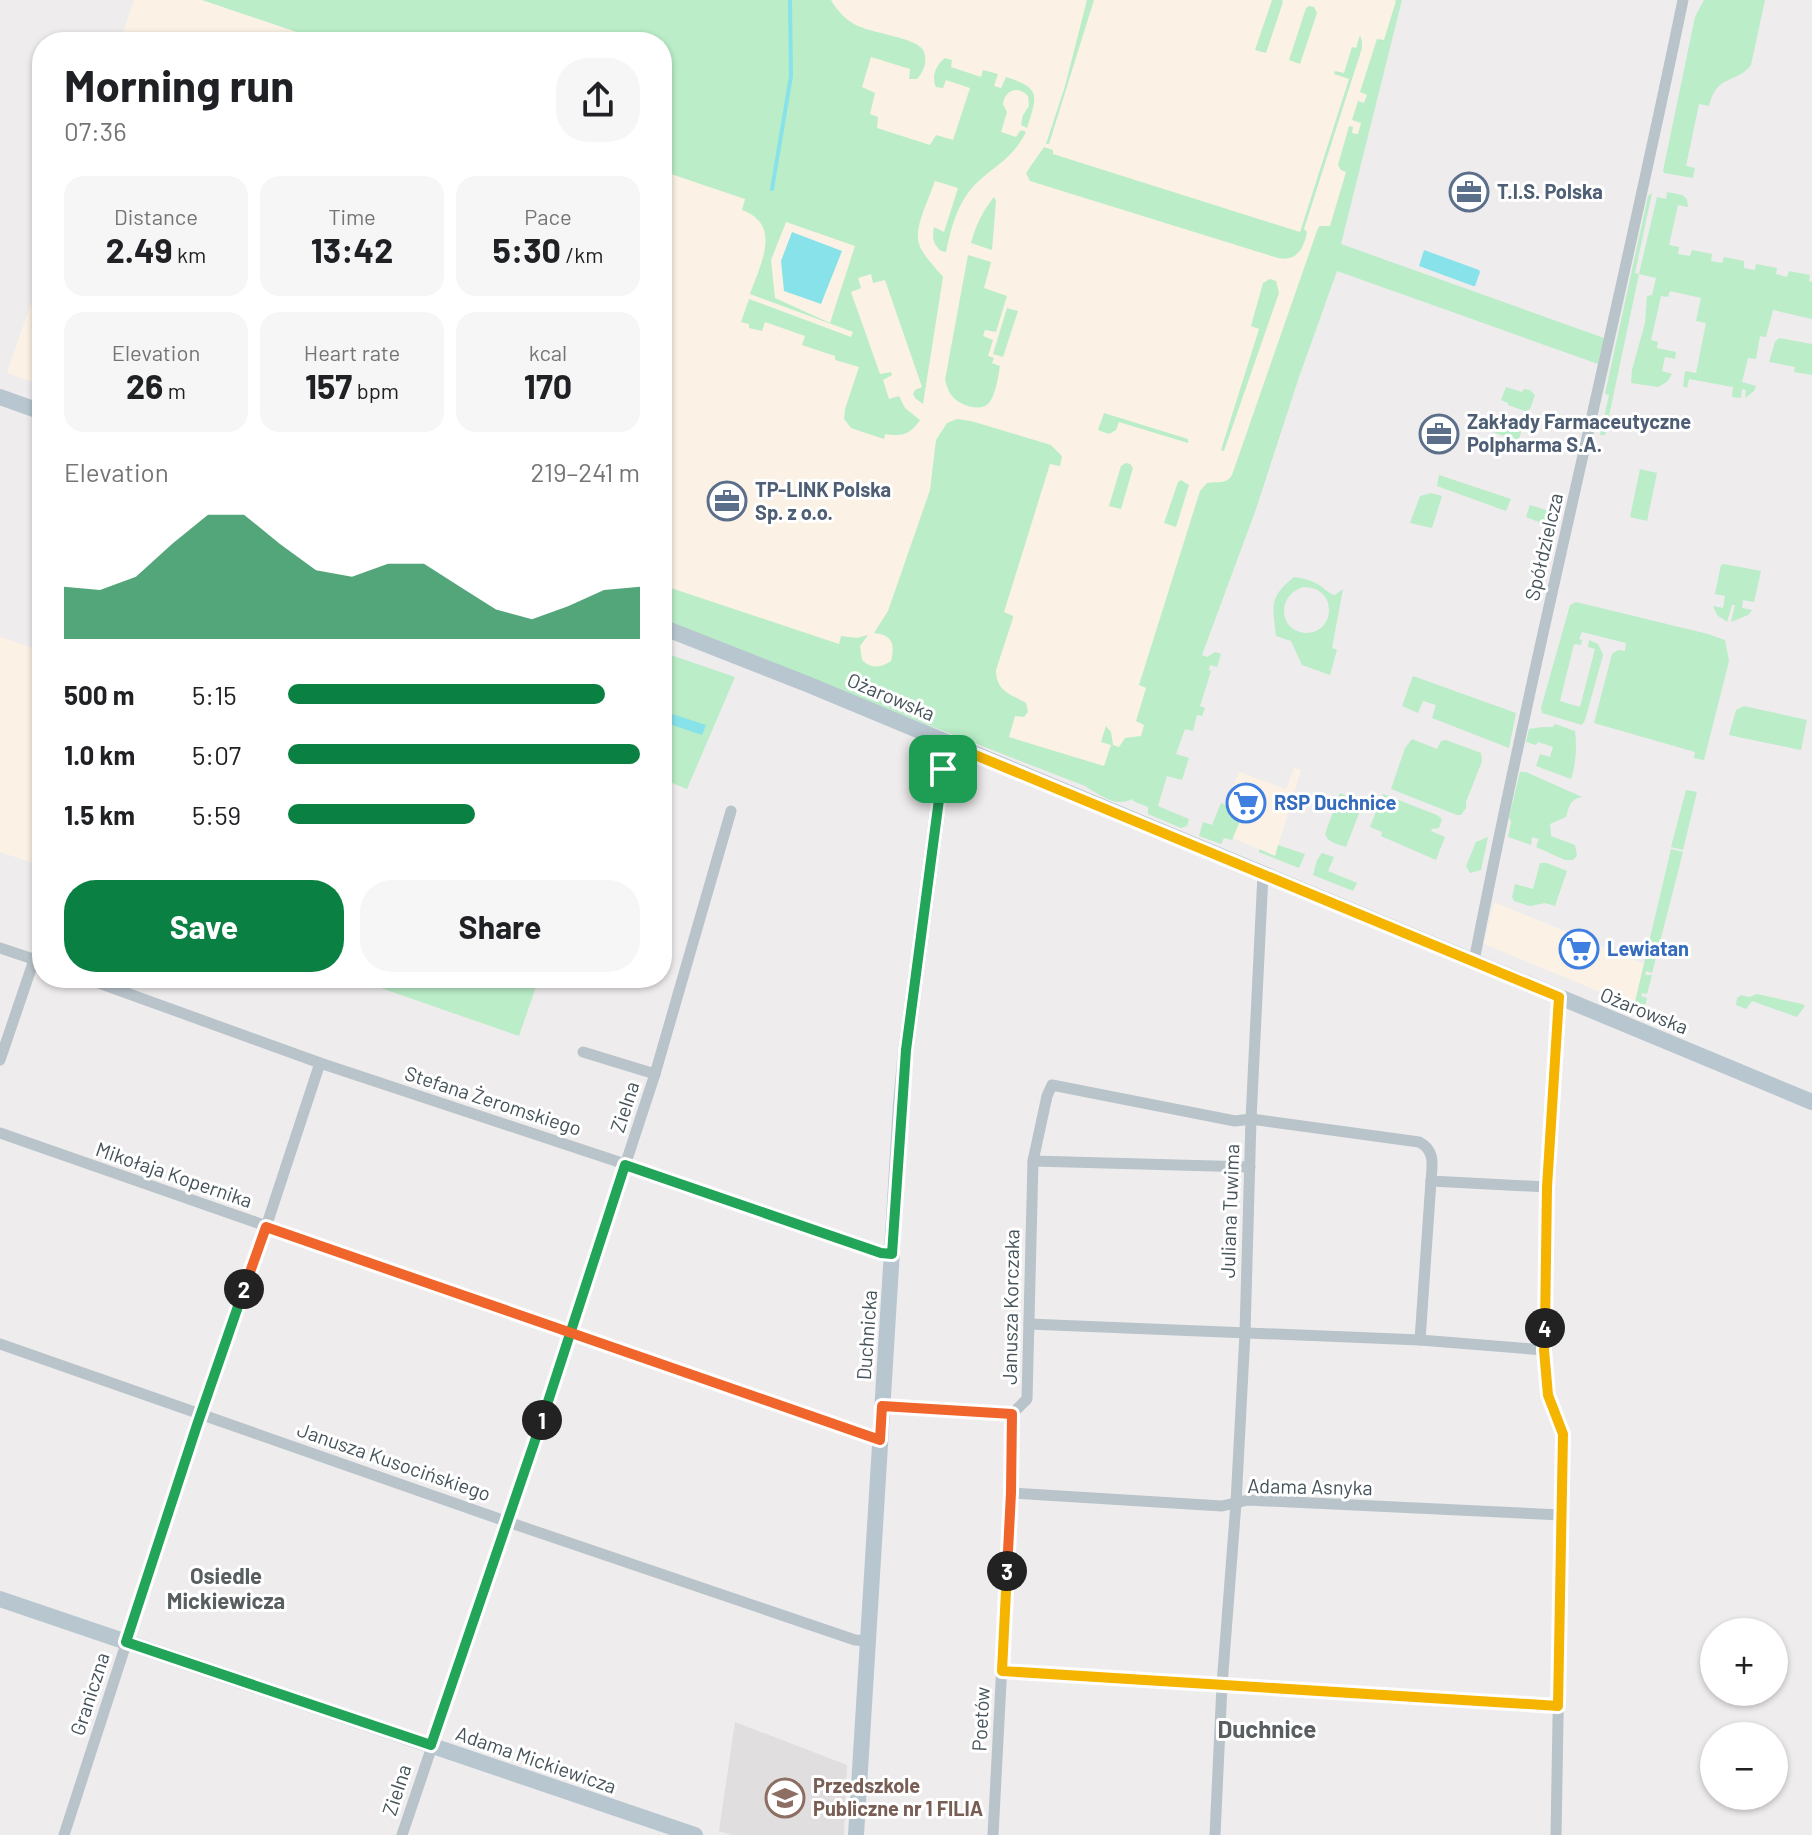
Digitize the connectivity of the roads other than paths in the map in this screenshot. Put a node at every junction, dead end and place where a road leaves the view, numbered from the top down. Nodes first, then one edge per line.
1 (1683, 0) edge
2 (0, 397) edge
3 (32, 408) edge
4 (672, 631) edge
5 (951, 745) junction
6 (731, 811) dead end
7 (1263, 874) junction
8 (0, 948) edge
9 (32, 959) edge
10 (1474, 961) junction
11 (32, 977) edge
12 (113, 988) edge
13 (1559, 997) junction
14 (583, 1052) dead end
15 (0, 1060) edge
16 (320, 1063) junction
17 (655, 1074) junction
18 (1812, 1102) edge
19 (1251, 1119) junction
20 (0, 1133) edge
21 (1033, 1161) junction
22 (625, 1165) junction
23 (1250, 1167) junction
24 (1431, 1181) junction
25 (1547, 1187) junction
26 (266, 1227) junction
27 (892, 1254) junction
28 (1029, 1324) junction
29 (570, 1332) junction
30 (1245, 1333) junction
31 (1420, 1340) junction
32 (0, 1344) edge
33 (1544, 1350) junction
34 (882, 1406) junction
35 (201, 1413) junction
36 (1012, 1414) junction
37 (880, 1440) junction
38 (1011, 1493) junction
39 (1236, 1503) junction
40 (1561, 1515) junction
41 (508, 1522) junction
42 (0, 1599) edge
43 (868, 1641) junction
44 (126, 1642) junction
45 (1002, 1671) junction
46 (1222, 1685) junction
47 (1558, 1706) junction
48 (431, 1745) junction
49 (64, 1835) edge
50 (402, 1835) edge
51 (695, 1835) edge
52 (856, 1835) edge
53 (993, 1835) edge
54 (1215, 1835) edge
55 (1556, 1835) edge

1 - 10 street, Spółdzielcza
2 - 3 street
4 - 5 street, Ożarowska
5 - 7 street, Ożarowska
5 - 27 street, Duchnicka
6 - 17 street, Zielna
7 - 10 street, Ożarowska
7 - 19 street, Juliana Tuwima
8 - 9 street
10 - 13 street, Ożarowska
11 - 15 street
12 - 16 street, Stefana Żeromskiego
13 - 18 street, Ożarowska
13 - 25 street
14 - 17 street, Zielna
16 - 22 street, Stefana Żeromskiego
16 - 26 street, Graniczna
17 - 22 street, Zielna
19 - 21 street, Janusza Korczaka
19 - 23 street, Juliana Tuwima
19 - 24 street
20 - 26 street, Mikołaja Kopernika
21 - 23 street
21 - 28 street, Janusza Korczaka
22 - 27 street, Stefana Żeromskiego
22 - 29 street, Zielna
23 - 30 street, Juliana Tuwima
24 - 25 street
24 - 31 street
25 - 33 street
26 - 29 street, Mikołaja Kopernika
26 - 35 street, Graniczna
27 - 34 street, Duchnicka
28 - 30 street
28 - 36 street, Janusza Korczaka
29 - 37 street, Mikołaja Kopernika
29 - 41 street, Zielna
30 - 31 street
30 - 39 street, Juliana Tuwima
31 - 33 street
32 - 35 street, Janusza Kusocińskiego
33 - 40 street
34 - 36 street, Janusza Korczaka
34 - 37 street, Duchnicka
35 - 41 street, Janusza Kusocińskiego
35 - 44 street, Graniczna
36 - 38 street, Poetów
37 - 43 street, Duchnicka
38 - 39 street, Adama Asnyka
38 - 45 street, Poetów
39 - 40 street, Adama Asnyka
39 - 46 street, Juliana Tuwima
40 - 47 street
41 - 43 street, Janusza Kusocińskiego
41 - 48 street, Zielna
42 - 44 street, Adama Mickiewicza
43 - 52 street, Duchnicka
44 - 48 street, Adama Mickiewicza
44 - 49 street, Graniczna
45 - 46 street
45 - 53 street, Poetów
46 - 47 street
46 - 54 street, Juliana Tuwima
47 - 55 street
48 - 50 street, Zielna
48 - 51 street, Adama Mickiewicza

